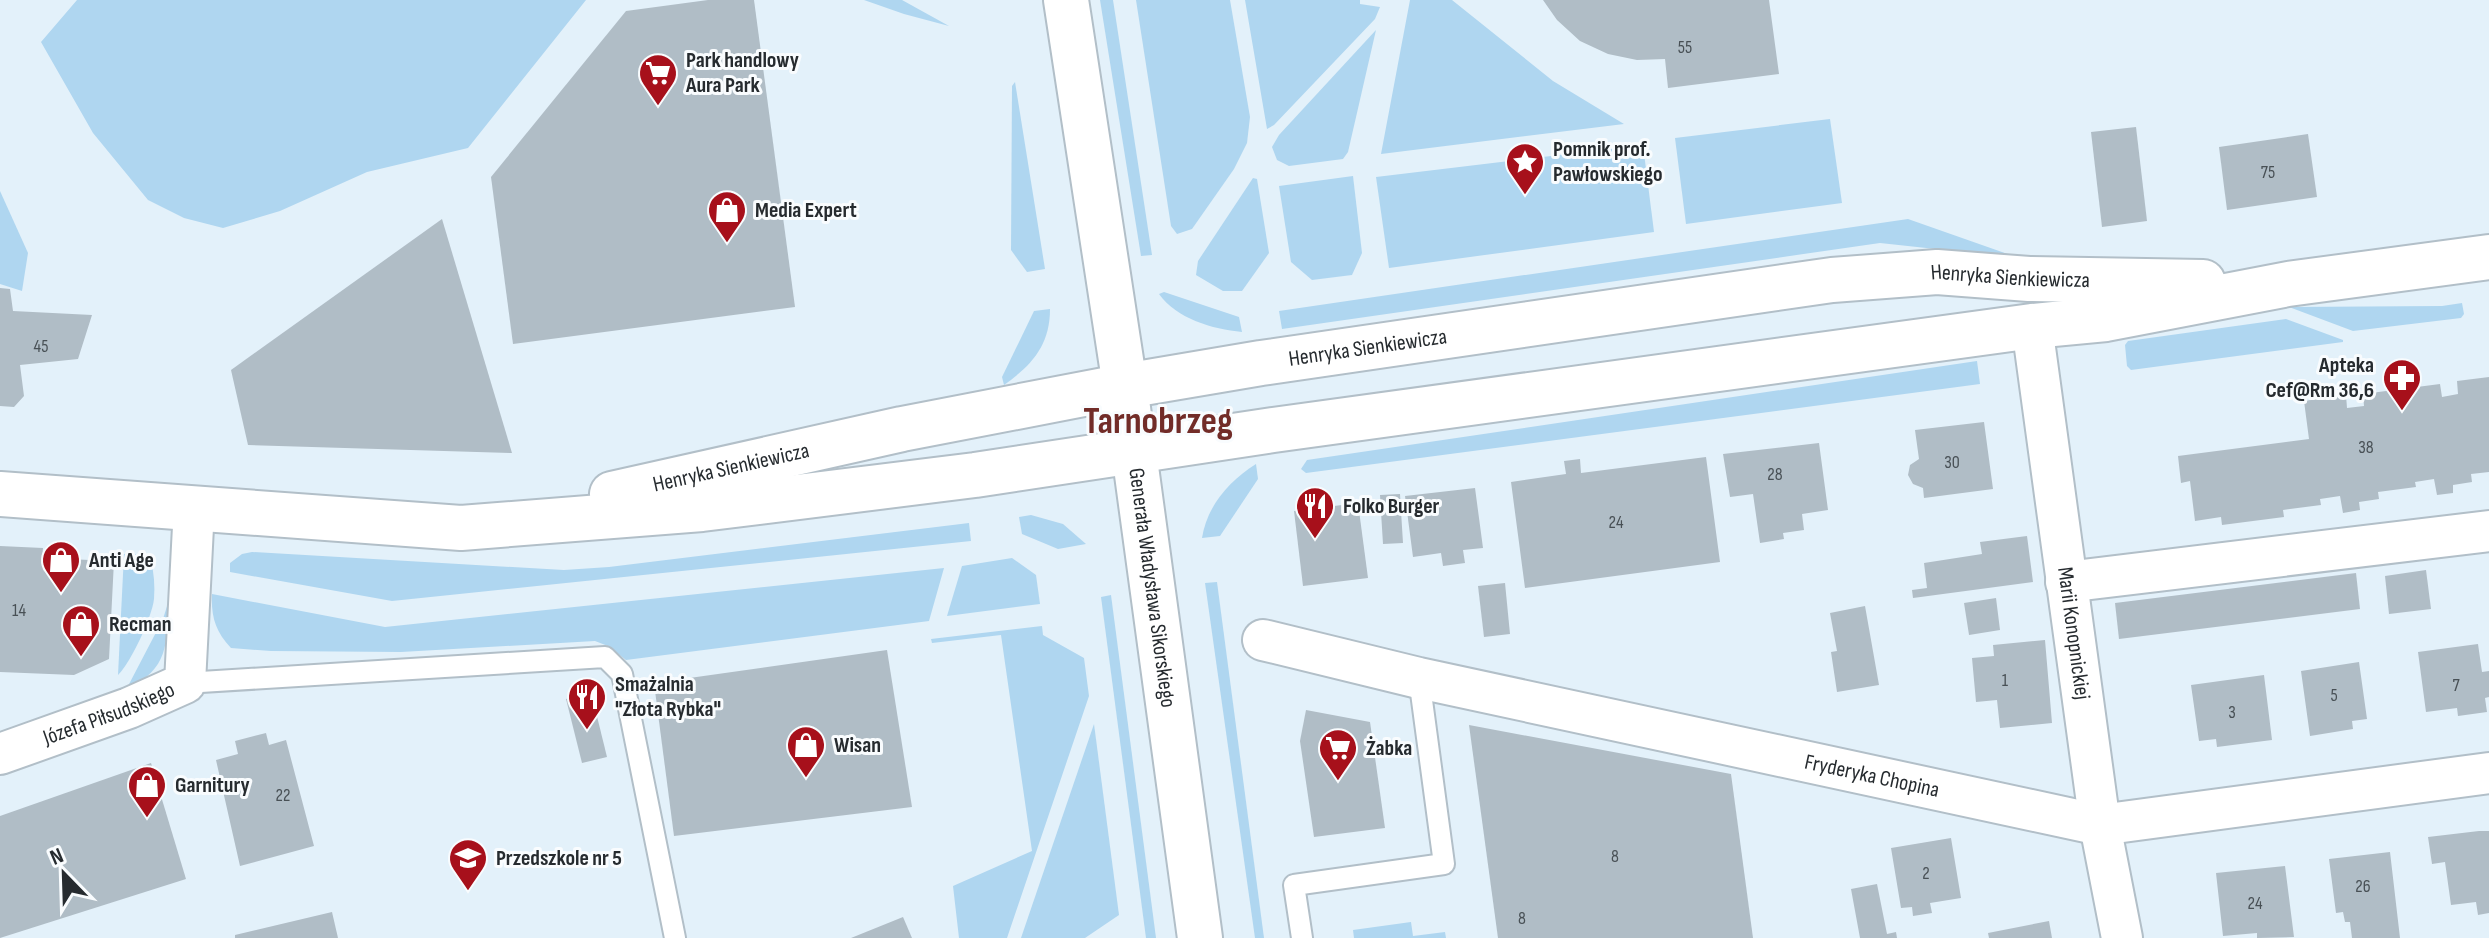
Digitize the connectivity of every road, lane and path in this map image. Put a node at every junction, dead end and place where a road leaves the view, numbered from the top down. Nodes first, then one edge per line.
1 (1066, 0) edge
2 (2489, 257) edge
3 (2288, 284) junction
4 (2032, 326) junction
5 (1125, 386) junction
6 (1134, 453) junction
7 (0, 494) edge
8 (194, 507) junction
9 (461, 528) junction
10 (2489, 531) edge
11 (2066, 582) junction
12 (1263, 640) dead end
13 (1419, 678) junction
14 (185, 683) junction
15 (0, 754) edge
16 (2489, 773) edge
17 (2100, 825) junction
18 (675, 938) edge
19 (1200, 938) edge
20 (1302, 938) edge
21 (2122, 938) edge

1 - 5 street, Generała Władysława Sikorskiego
2 - 3 street, Henryka Sienkiewicza
3 - 4 street, Henryka Sienkiewicza
3 - 5 street, Henryka Sienkiewicza
4 - 6 street, Henryka Sienkiewicza
4 - 11 street, Marii Konopnickiej
5 - 6 street, Generała Władysława Sikorskiego
5 - 9 street, Henryka Sienkiewicza
6 - 9 street, Henryka Sienkiewicza
6 - 19 street, Generała Władysława Sikorskiego
7 - 8 street, Henryka Sienkiewicza
8 - 9 street, Henryka Sienkiewicza
8 - 14 street, Józefa Piłsudskiego
10 - 11 street
11 - 17 street, Marii Konopnickiej
12 - 13 street, Fryderyka Chopina
13 - 17 street, Fryderyka Chopina
13 - 20 lane
14 - 15 street, Józefa Piłsudskiego
14 - 18 lane
16 - 17 street, Fryderyka Chopina
17 - 21 street, Marii Konopnickiej

